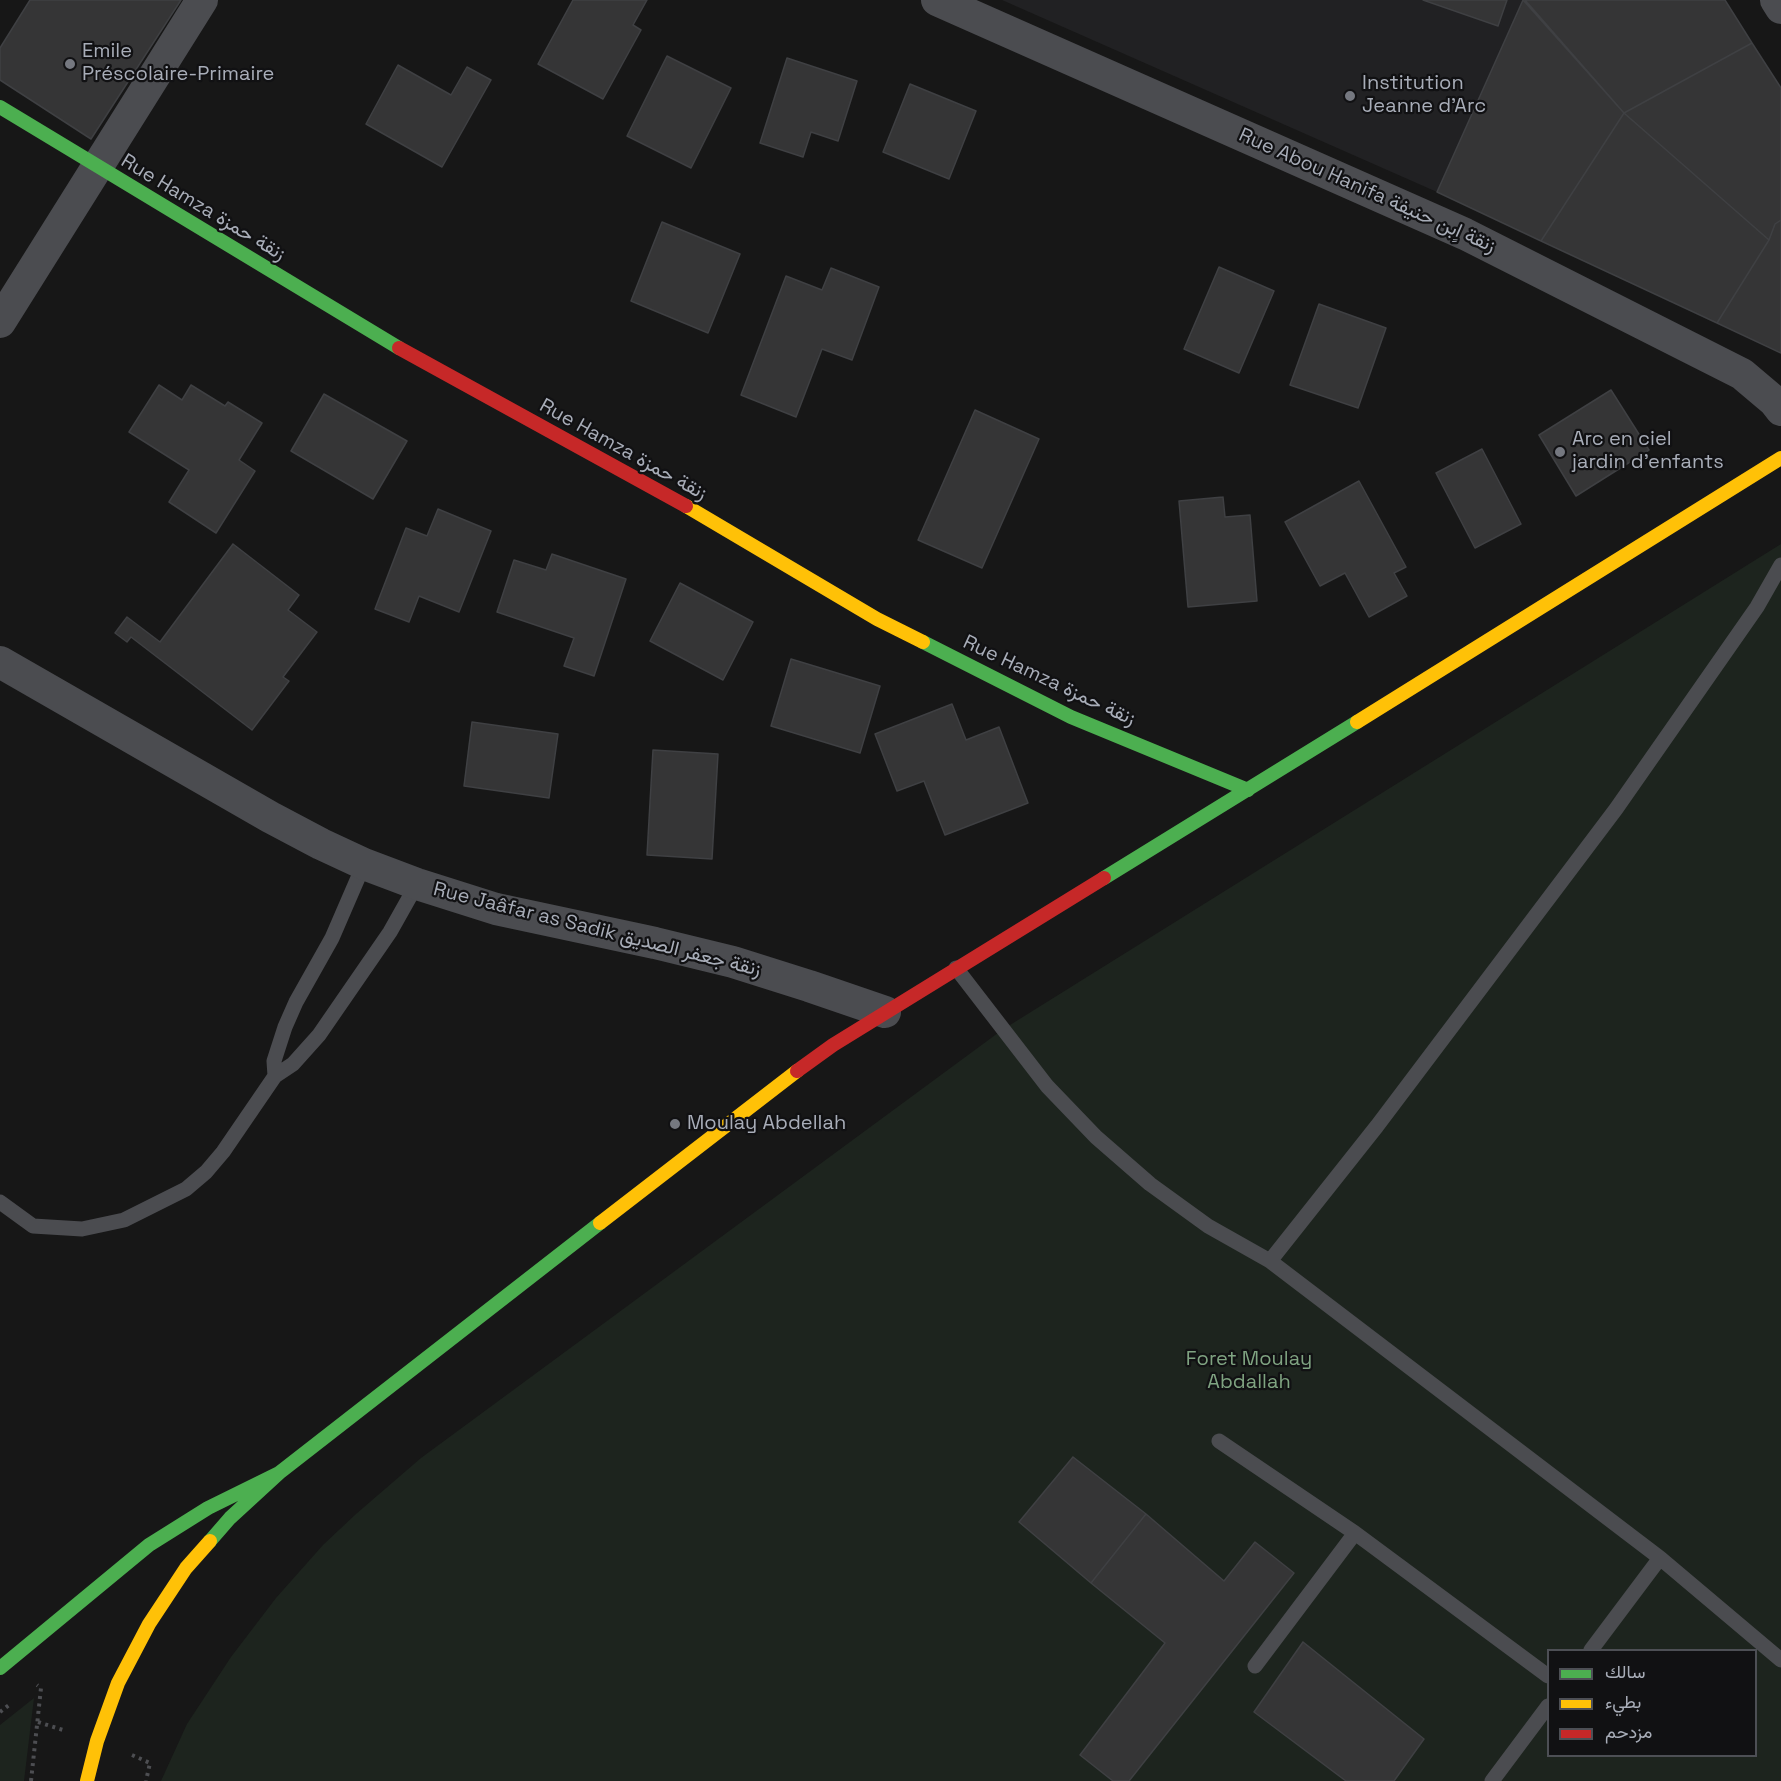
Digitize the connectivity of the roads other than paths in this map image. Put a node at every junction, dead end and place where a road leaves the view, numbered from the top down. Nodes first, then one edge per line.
1 (202, 0) edge
2 (937, 0) edge
3 (1776, 0) edge
4 (1781, 8) edge
5 (0, 107) edge
6 (97, 167) junction
7 (0, 322) edge
8 (1781, 410) edge
9 (1781, 458) edge
10 (1781, 565) edge
11 (0, 662) edge
12 (1248, 790) junction
13 (364, 864) junction
14 (417, 885) junction
15 (956, 968) junction
16 (885, 1012) junction
17 (275, 1076) junction
18 (0, 1202) edge
19 (1270, 1262) junction
20 (1219, 1441) dead end
21 (279, 1473) junction
22 (1355, 1533) junction
23 (1660, 1558) junction
24 (1592, 1649) edge
25 (1781, 1660) edge
26 (1255, 1666) dead end
27 (0, 1668) edge
28 (1547, 1675) edge
29 (1547, 1707) edge
30 (87, 1781) edge
31 (1492, 1781) edge

1 - 6 street
2 - 8 street, Rue Abou Hanifa زنقة اٍبن حنيفة
3 - 4 street
5 - 6 street, Rue Hamza زنقة حمزة
6 - 7 street
6 - 12 street, Rue Hamza زنقة حمزة
9 - 12 street
10 - 19 lane
11 - 13 street, Rue Jaâfar as Sadik زنقة جعفر الصديق
12 - 15 street
13 - 14 street, Rue Jaâfar as Sadik زنقة جعفر الصديق
13 - 17 lane
14 - 16 street, Rue Jaâfar as Sadik زنقة جعفر الصديق
14 - 17 lane
15 - 16 street
15 - 19 lane
16 - 21 street
17 - 18 lane
19 - 23 lane
20 - 22 lane
21 - 27 street
21 - 30 street
22 - 26 lane
22 - 28 lane
23 - 24 lane
23 - 25 lane
29 - 31 lane

